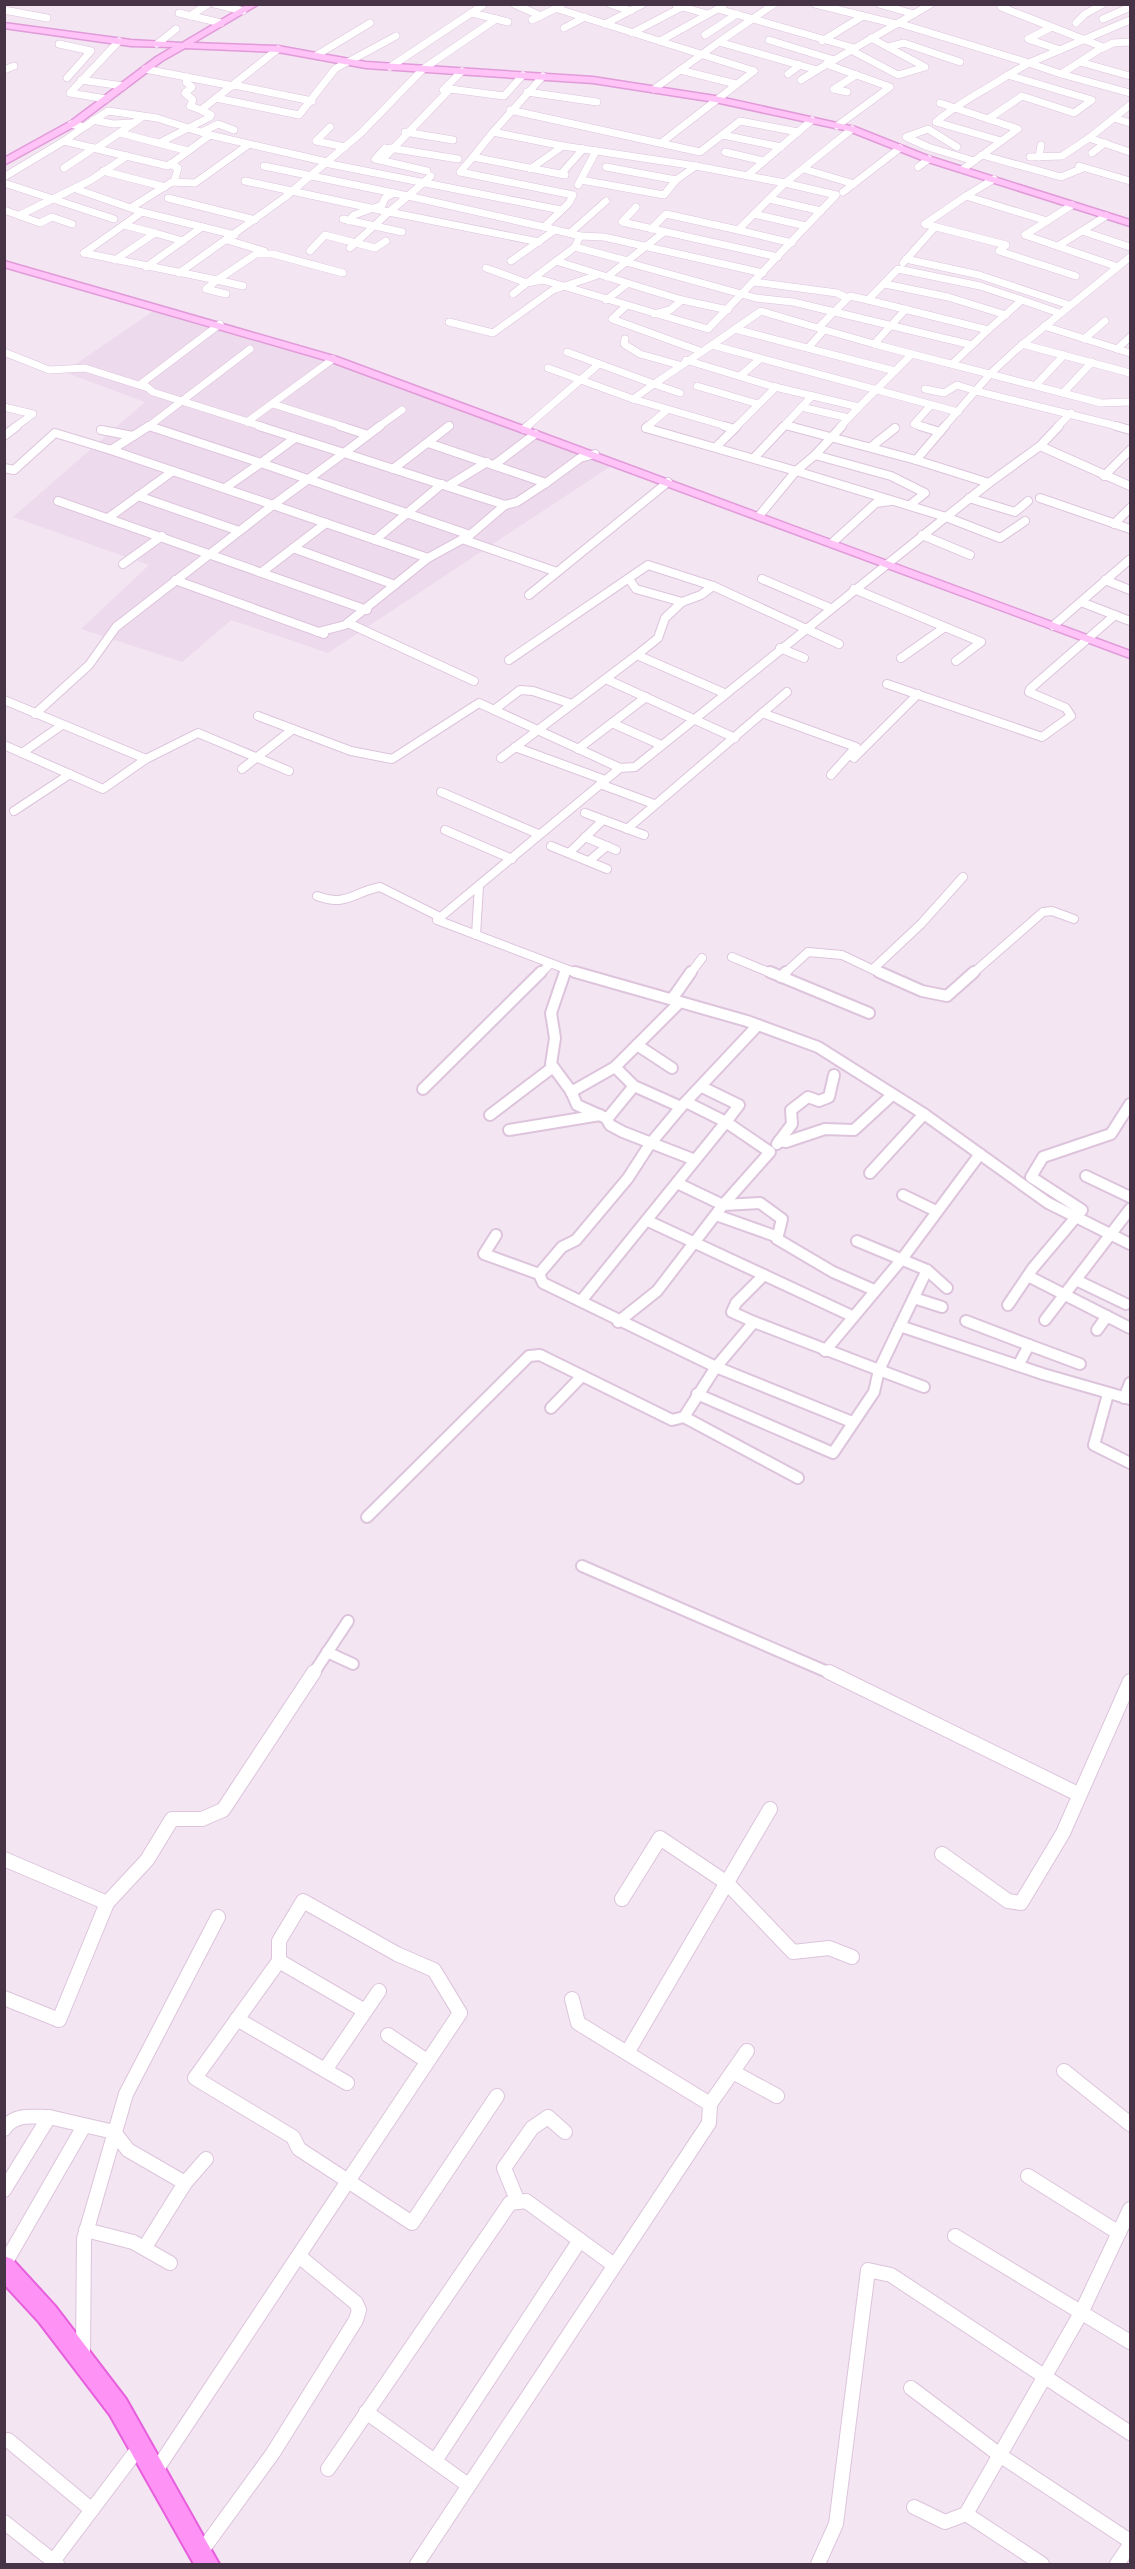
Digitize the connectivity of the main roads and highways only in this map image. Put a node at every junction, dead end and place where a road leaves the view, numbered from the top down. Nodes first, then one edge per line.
1 (4, 2266) edge
2 (204, 2558) edge

1 - 2 main road

